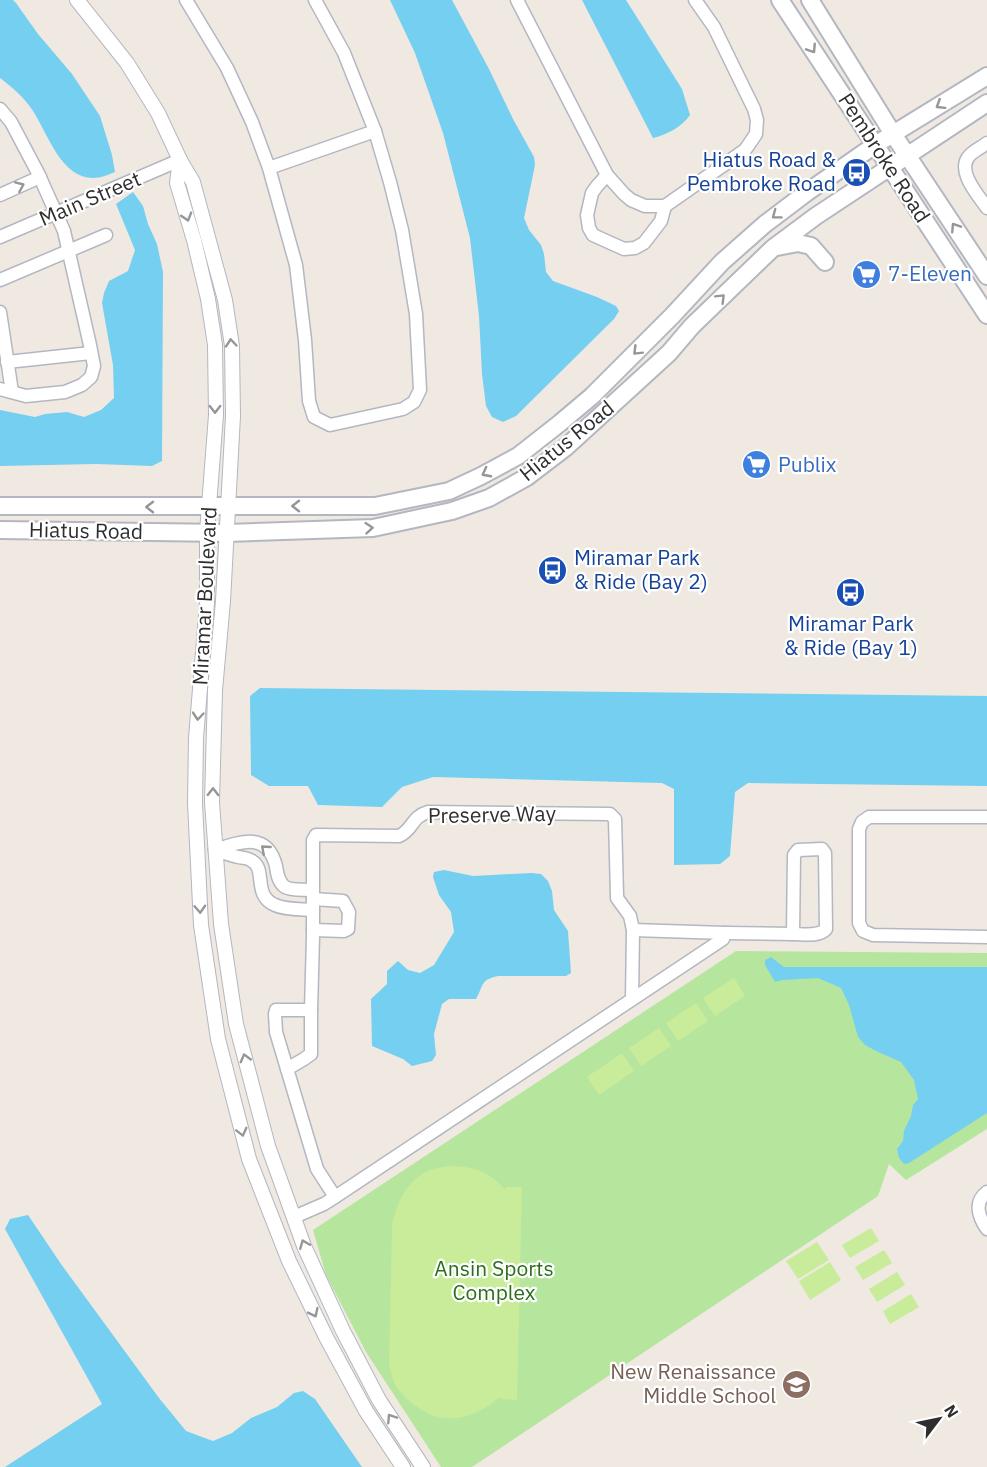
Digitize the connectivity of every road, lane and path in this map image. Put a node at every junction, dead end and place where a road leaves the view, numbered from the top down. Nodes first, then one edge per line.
1 (77, 0) edge
2 (186, 0) edge
3 (315, 0) edge
4 (517, 0) edge
5 (695, 0) edge
6 (780, 0) edge
7 (810, 0) edge
8 (987, 76) edge
9 (987, 103) edge
10 (2, 114) edge
11 (375, 131) junction
12 (893, 134) junction
13 (987, 143) edge
14 (876, 146) junction
15 (908, 156) junction
16 (180, 160) junction
17 (890, 167) junction
18 (269, 168) junction
19 (608, 175) junction
20 (40, 177) junction
21 (0, 195) edge
22 (665, 206) junction
23 (987, 208) edge
24 (56, 213) junction
25 (106, 235) dead end
26 (0, 237) edge
27 (773, 248) junction
28 (69, 250) junction
29 (825, 262) dead end
30 (987, 276) edge
31 (0, 280) edge
32 (0, 312) edge
33 (987, 315) edge
34 (92, 353) junction
35 (7, 362) junction
36 (6, 391) edge
37 (560, 423) junction
38 (574, 439) junction
39 (0, 506) edge
40 (228, 506) junction
41 (208, 507) junction
42 (0, 530) edge
43 (207, 532) junction
44 (227, 533) junction
45 (987, 817) edge
46 (215, 850) junction
47 (313, 900) junction
48 (313, 930) junction
49 (633, 930) junction
50 (725, 933) junction
51 (793, 934) junction
52 (987, 937) edge
53 (632, 999) junction
54 (311, 1010) junction
55 (287, 1069) junction
56 (987, 1192) edge
57 (335, 1197) junction
58 (294, 1217) junction
59 (987, 1230) edge
60 (404, 1467) edge
61 (423, 1467) edge

1 - 16 street, Miramar Boulevard
2 - 18 street
3 - 11 street
4 - 19 street
5 - 22 street
6 -> 14 main road, Pembroke Road
7 - 12 main road, Pembroke Road
8 -> 12 main road, Hiatus Road
9 - 15 main road, Hiatus Road
10 - 20 street
11 - 18 street
11 - 18 street
12 - 14 main road, Hiatus Road
12 - 15 main road, Pembroke Road
13 - 23 street
14 - 17 main road, Pembroke Road
14 -> 37 main road, Hiatus Road
15 - 17 main road, Hiatus Road
30 -> 15 main road, Pembroke Road
16 - 24 street, Main Street
40 -> 16 street, Miramar Boulevard
16 -> 41 street, Miramar Boulevard
17 - 27 main road, Hiatus Road
17 - 33 main road, Pembroke Road
19 - 22 street
19 - 22 street
21 -> 20 street
20 - 24 street
24 - 26 street, Main Street
24 - 28 street
25 - 28 street
27 - 29 main road
38 -> 27 main road, Hiatus Road
28 - 31 street
28 - 34 street
32 - 35 street
34 - 35 street
34 - 36 street
35 - 36 street
37 - 38 main road
37 -> 40 main road, Hiatus Road
44 -> 38 main road, Hiatus Road
41 -> 39 main road, Hiatus Road
40 - 41 main road, Hiatus Road
40 - 44 street, Miramar Boulevard
41 - 43 street, Miramar Boulevard
42 - 43 main road, Hiatus Road
43 - 44 main road, Hiatus Road
43 -> 60 street, Miramar Boulevard
46 -> 44 street, Miramar Boulevard
45 - 52 street
47 -> 46 street
46 - 47 street
58 -> 46 street, Miramar Boulevard
47 - 48 street, Preserve Way
47 - 48 street
47 - 49 street, Preserve Way
48 - 54 street, Preserve Way
49 - 50 street
49 - 53 street, Preserve Way
50 - 51 street
50 - 53 street
51 - 51 street
53 - 57 street
54 - 55 street, Preserve Way
54 - 55 street
55 - 57 street
56 - 59 street
57 - 58 street
61 -> 58 street, Miramar Boulevard

